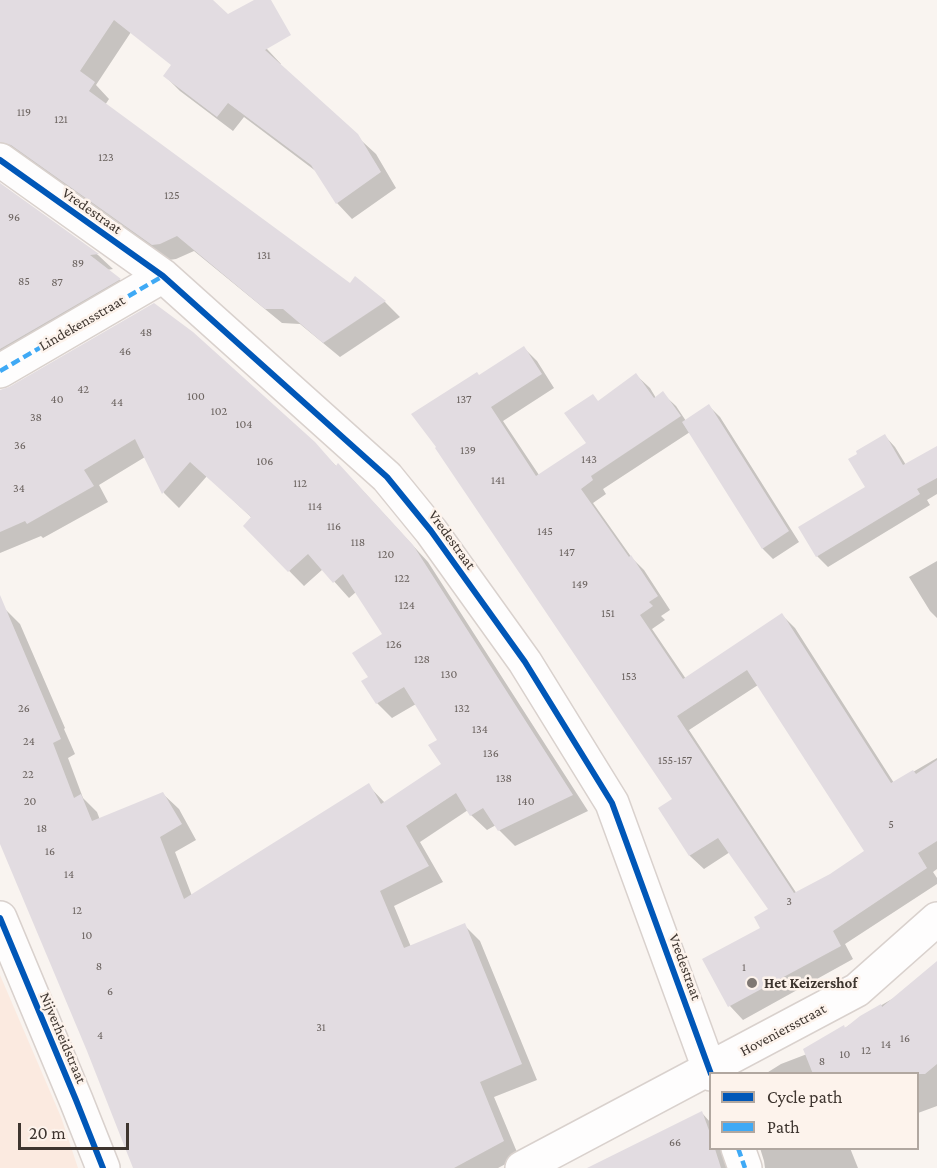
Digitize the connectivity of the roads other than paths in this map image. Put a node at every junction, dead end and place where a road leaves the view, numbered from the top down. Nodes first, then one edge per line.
1 (0, 160) edge
2 (164, 276) junction
3 (0, 371) edge
4 (0, 918) edge
5 (937, 919) edge
6 (710, 1071) edge
7 (738, 1150) edge
8 (103, 1168) edge
9 (522, 1168) edge
10 (745, 1168) edge

1 - 2 street, Vredestraat
2 - 3 street, Lindekensstraat
2 - 6 street, Vredestraat
4 - 8 street, Nijverheidstraat
5 - 6 street, Hoveniersstraat
6 - 9 street, Hoveniersstraat
7 - 10 street

